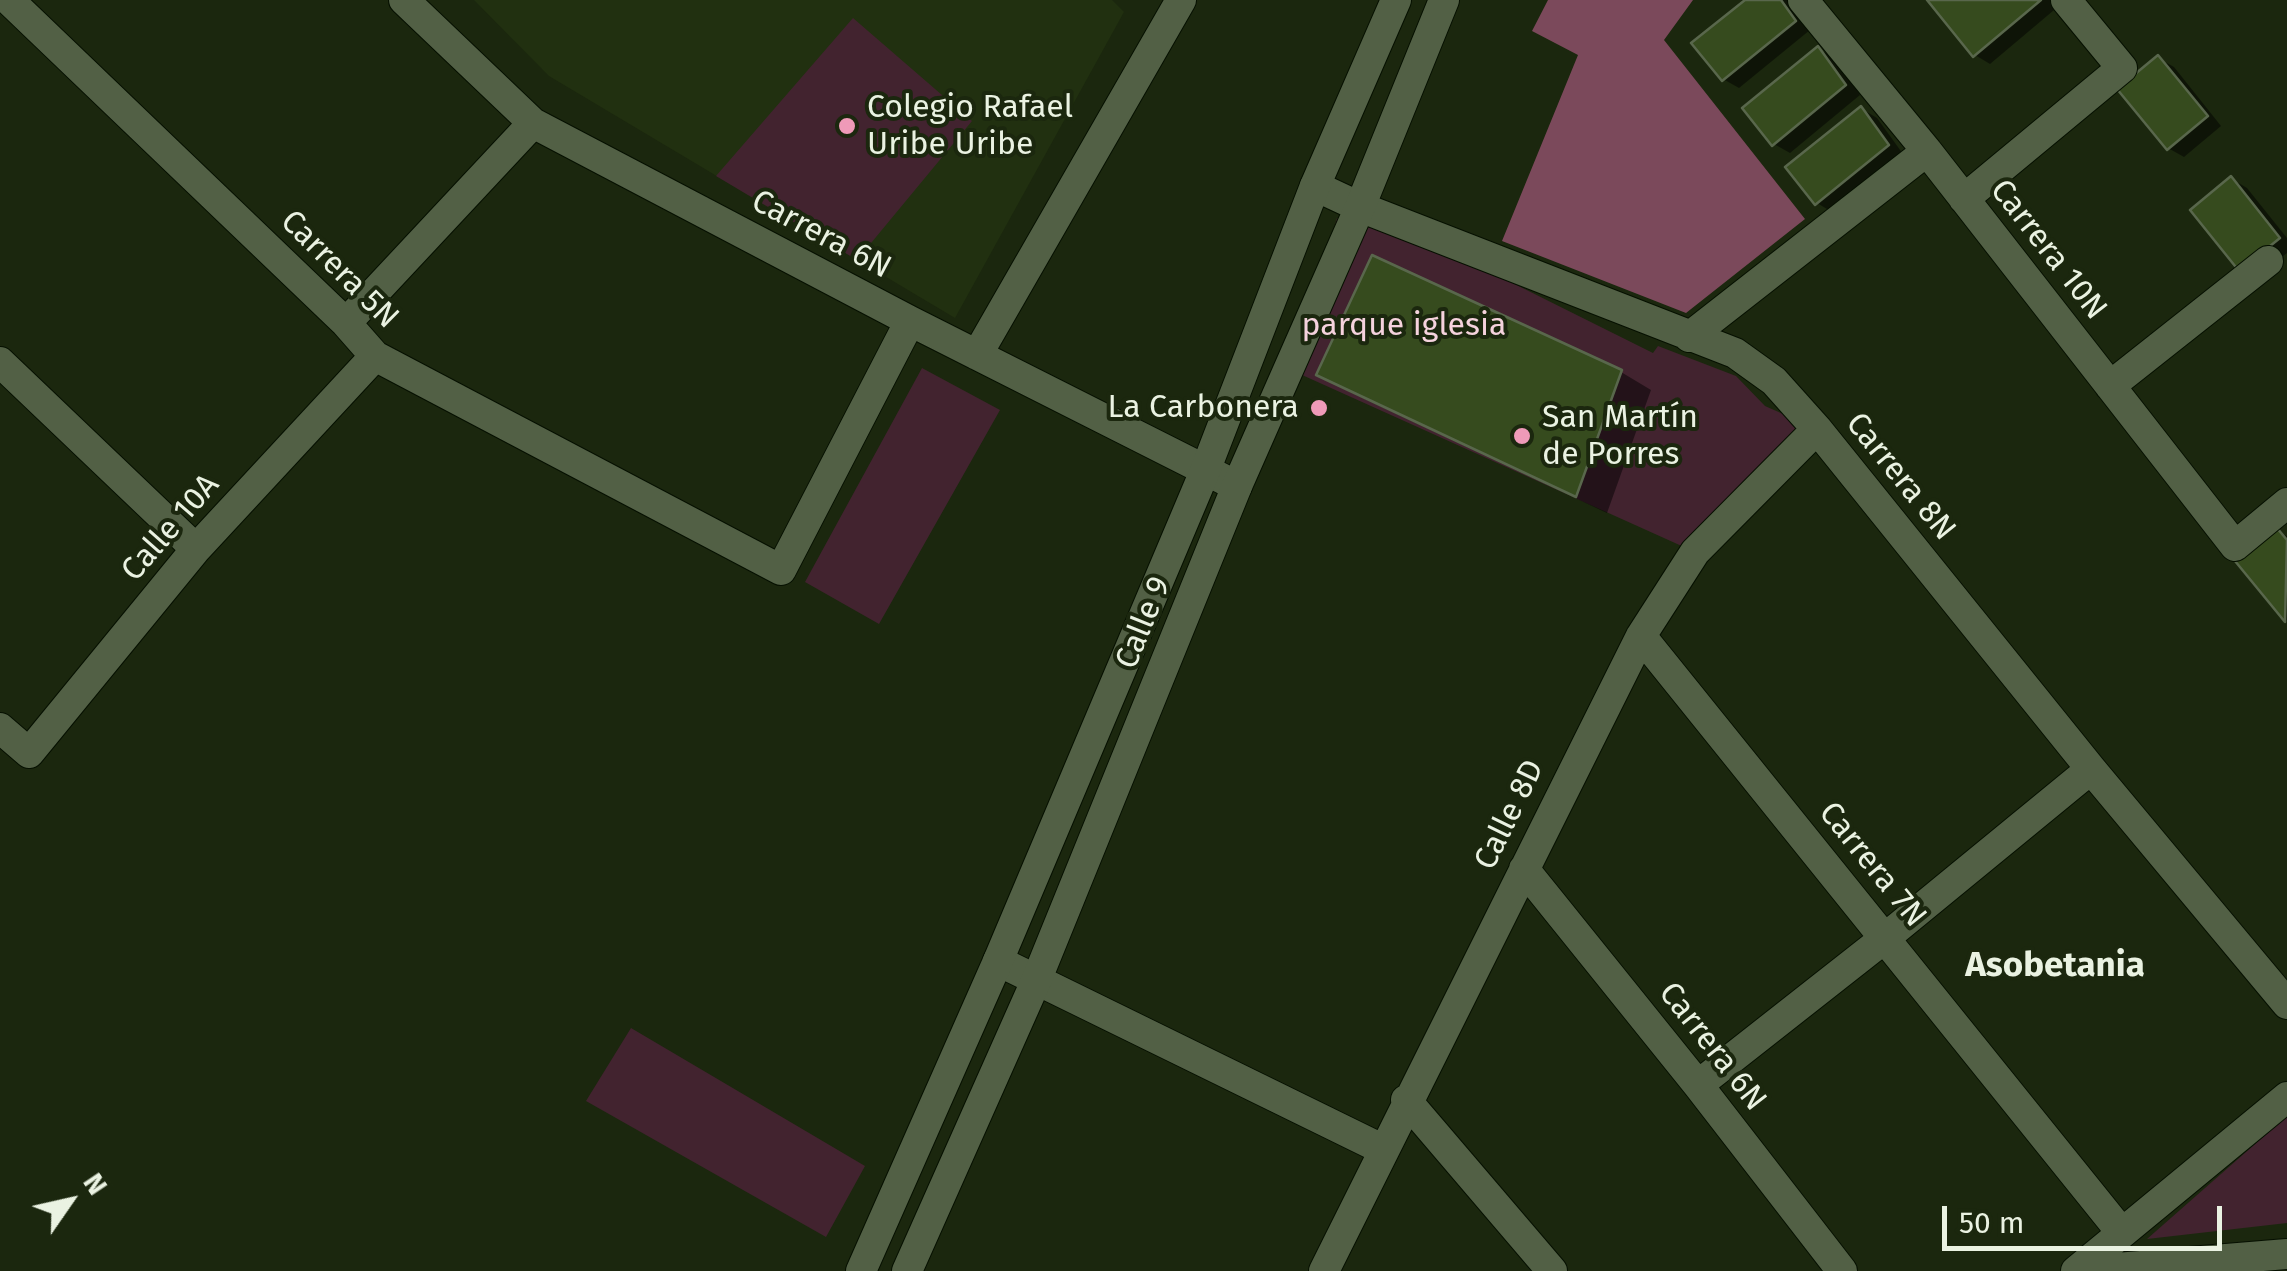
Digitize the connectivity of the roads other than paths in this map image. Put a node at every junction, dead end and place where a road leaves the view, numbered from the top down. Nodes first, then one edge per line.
1 (10, 0) edge
2 (404, 0) edge
3 (1182, 0) edge
4 (1396, 0) edge
5 (1444, 0) edge
6 (1803, 0) edge
7 (2066, 0) edge
8 (533, 123) junction
9 (1926, 151) junction
10 (1315, 186) junction
11 (1964, 199) junction
12 (1360, 207) junction
13 (2268, 261) dead end
14 (910, 321) junction
15 (346, 324) junction
16 (1689, 338) junction
17 (977, 355) junction
18 (375, 356) junction
19 (0, 362) edge
20 (2110, 386) junction
21 (1817, 429) junction
22 (1206, 471) junction
23 (1238, 486) junction
24 (2287, 503) edge
25 (196, 549) junction
26 (1640, 636) junction
27 (0, 728) edge
28 (2091, 769) junction
29 (1524, 869) junction
30 (1886, 938) junction
31 (998, 961) junction
32 (1036, 981) junction
33 (2287, 1004) edge
34 (1698, 1085) junction
35 (2287, 1097) edge
36 (1406, 1100) junction
37 (1382, 1148) junction
38 (2122, 1234) junction
39 (2287, 1254) edge
40 (861, 1271) edge
41 (907, 1271) edge
42 (1324, 1271) edge
43 (1552, 1271) edge
44 (1842, 1271) edge
45 (2078, 1271) edge

1 - 15 street, Carrera 5N
2 - 8 street, Carrera 6N
3 - 17 street
4 - 10 street, Calle 9
5 - 12 street, Calle 9
6 - 9 street, Carrera 10N
7 - 11 street
8 - 14 street, Carrera 6N
8 - 15 street
9 - 11 street, Carrera 10N
9 - 16 street
10 - 12 street, Carrera 8N
10 - 22 street, Calle 9
11 - 20 street, Carrera 10N
12 - 16 street, Carrera 8N
12 - 23 street, Calle 9
13 - 20 street
14 - 17 street, Carrera 6N
14 - 18 street, Carrera 5N
15 - 18 street, Carrera 5N
16 - 21 street, Carrera 8N
17 - 22 street, Carrera 6N
18 - 25 street, Calle 10A
19 - 25 street
20 - 24 street, Carrera 10N
21 - 26 street, Calle 8D
21 - 28 street, Carrera 8N
22 - 23 street, Carrera 6N
22 - 31 street, Calle 9
23 - 32 street, Calle 9
25 - 27 street, Calle 10A
26 - 29 street, Calle 8D
26 - 30 street, Carrera 7N
28 - 30 street
28 - 33 street, Carrera 8N
29 - 34 street, Carrera 6N
29 - 36 street, Calle 8D
30 - 34 street
30 - 38 street, Carrera 7N
31 - 32 street
31 - 40 street, Calle 9
32 - 37 street
32 - 41 street, Calle 9
34 - 44 street, Carrera 6N
35 - 38 street
36 - 37 street, Calle 8D
36 - 43 street
37 - 42 street, Calle 8D
38 - 45 street
39 - 45 street

